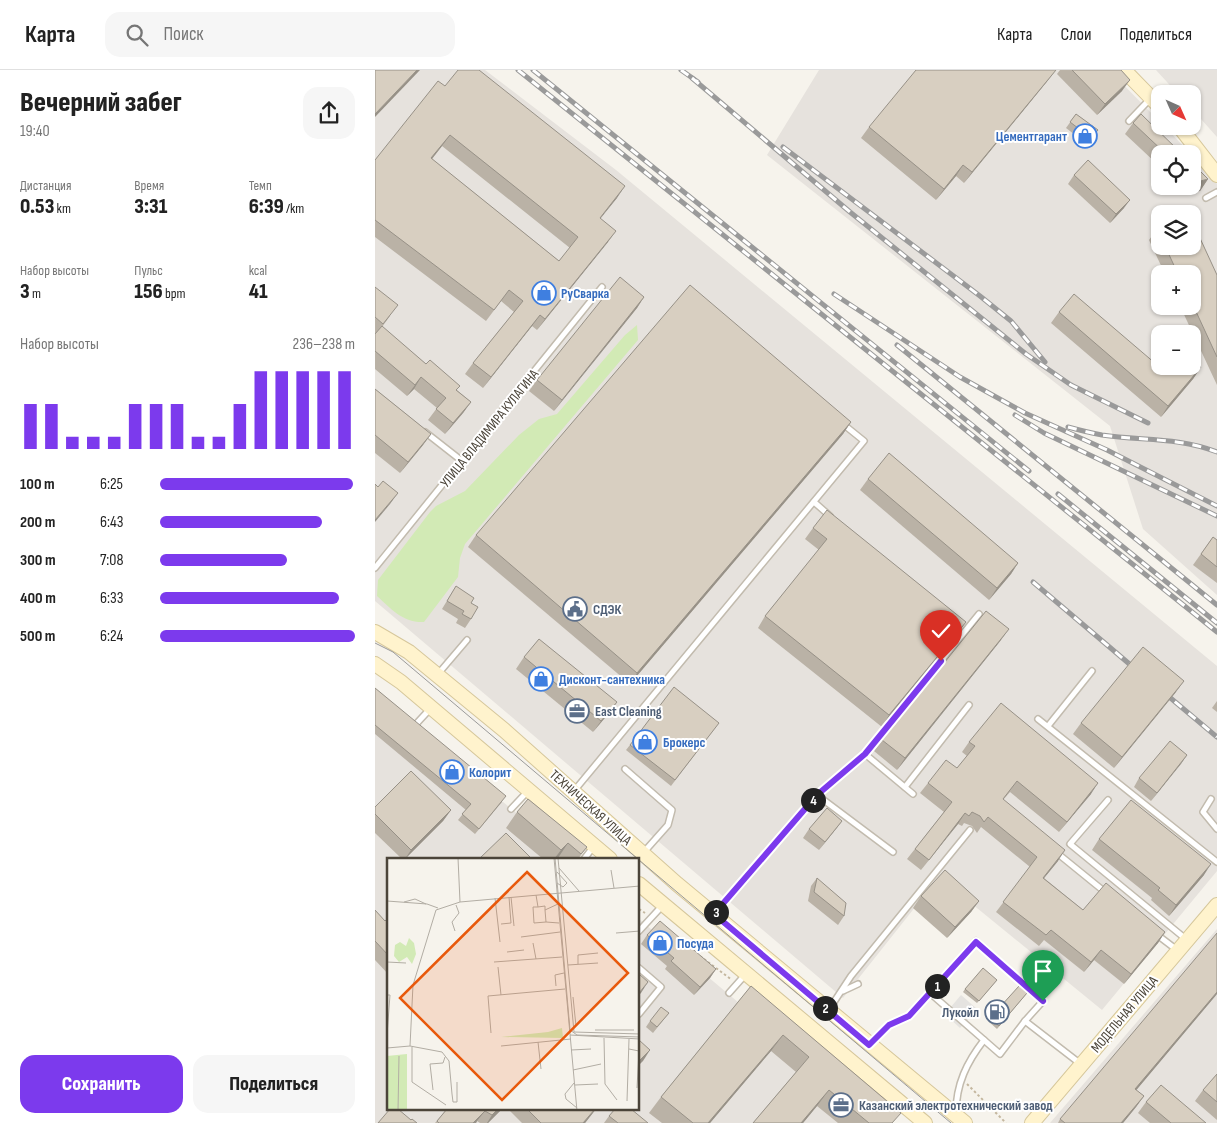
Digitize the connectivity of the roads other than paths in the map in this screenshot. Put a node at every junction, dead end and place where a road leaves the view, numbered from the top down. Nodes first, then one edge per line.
1 (1123, 70) edge
2 (1151, 97) edge
3 (1151, 106) edge
4 (1129, 121) dead end
5 (1186, 135) edge
6 (1217, 175) edge
7 (1217, 192) edge
8 (1206, 198) dead end
9 (602, 287) dead end
10 (841, 422) edge
11 (418, 427) edge
12 (462, 461) junction
13 (814, 502) junction
14 (836, 520) edge
15 (375, 568) edge
16 (979, 614) dead end
17 (375, 632) edge
18 (467, 640) dead end
19 (375, 664) edge
20 (1092, 671) dead end
21 (437, 675) junction
22 (969, 705) dead end
23 (431, 708) junction
24 (410, 717) edge
25 (1038, 719) dead end
26 (417, 723) junction
27 (1047, 726) junction
28 (424, 729) edge
29 (865, 754) junction
30 (625, 769) dead end
31 (905, 787) junction
32 (528, 790) junction
33 (573, 791) junction
34 (913, 794) dead end
35 (817, 795) junction
36 (1211, 799) dead end
37 (1107, 800) dead end
38 (511, 808) dead end
39 (1217, 829) edge
40 (970, 830) dead end
41 (594, 846) junction
42 (1055, 851) edge
43 (893, 852) dead end
44 (643, 854) junction
45 (585, 858) edge
46 (609, 858) edge
47 (1217, 862) edge
48 (640, 885) edge
49 (1114, 900) edge
50 (663, 904) junction
51 (1217, 905) edge
52 (714, 914) junction
53 (640, 930) edge
54 (1151, 930) edge
55 (1182, 945) junction
56 (640, 969) edge
57 (742, 979) junction
58 (858, 984) dead end
59 (841, 991) junction
60 (729, 993) dead end
61 (930, 993) junction
62 (829, 1011) junction
63 (640, 1013) edge
64 (1025, 1021) junction
65 (985, 1040) junction
66 (869, 1045) junction
67 (1082, 1065) junction
68 (960, 1119) edge
69 (925, 1123) edge
70 (1032, 1123) edge

1 - 2 main road
3 - 4 lane
5 - 6 main road
7 - 8 lane
9 - 12 lane, УЛИЦА ВЛАДИМИРА КУЛАГИНА
10 - 13 lane
11 - 12 lane
12 - 15 lane, УЛИЦА ВЛАДИМИРА КУЛАГИНА
13 - 14 lane
13 - 33 lane
16 - 29 lane
17 - 21 main road, ТЕХНИЧЕСКАЯ УЛИЦА
18 - 21 lane
19 - 23 main road, ТЕХНИЧЕСКАЯ УЛИЦА
20 - 27 lane
21 - 33 main road, ТЕХНИЧЕСКАЯ УЛИЦА
22 - 31 lane
23 - 26 lane
23 - 32 main road, ТЕХНИЧЕСКАЯ УЛИЦА
24 - 26 lane
25 - 27 lane
26 - 28 lane
27 - 47 lane
29 - 31 lane
29 - 35 lane
30 - 44 lane
31 - 34 lane
32 - 38 lane
32 - 41 main road, ТЕХНИЧЕСКАЯ УЛИЦА
33 - 44 main road, ТЕХНИЧЕСКАЯ УЛИЦА
35 - 43 lane
35 - 52 lane
36 - 39 lane
37 - 55 lane
40 - 59 lane
41 - 45 lane
41 - 46 main road, ТЕХНИЧЕСКАЯ УЛИЦА
42 - 49 lane
44 - 52 main road, ТЕХНИЧЕСКАЯ УЛИЦА
48 - 50 main road
50 - 53 lane
50 - 57 main road
51 - 55 main road, МОДЕЛЬНАЯ УЛИЦА
52 - 62 main road, ТЕХНИЧЕСКАЯ УЛИЦА
54 - 55 lane
55 - 67 main road, МОДЕЛЬНАЯ УЛИЦА
56 - 63 lane
57 - 60 lane
57 - 69 main road
58 - 59 lane
59 - 62 lane
61 - 64 lane
61 - 65 lane
61 - 66 lane
62 - 66 main road, ТЕХНИЧЕСКАЯ УЛИЦА
64 - 65 lane
64 - 67 lane
65 - 68 lane
66 - 68 main road, ТЕХНИЧЕСКАЯ УЛИЦА
67 - 70 main road, МОДЕЛЬНАЯ УЛИЦА

